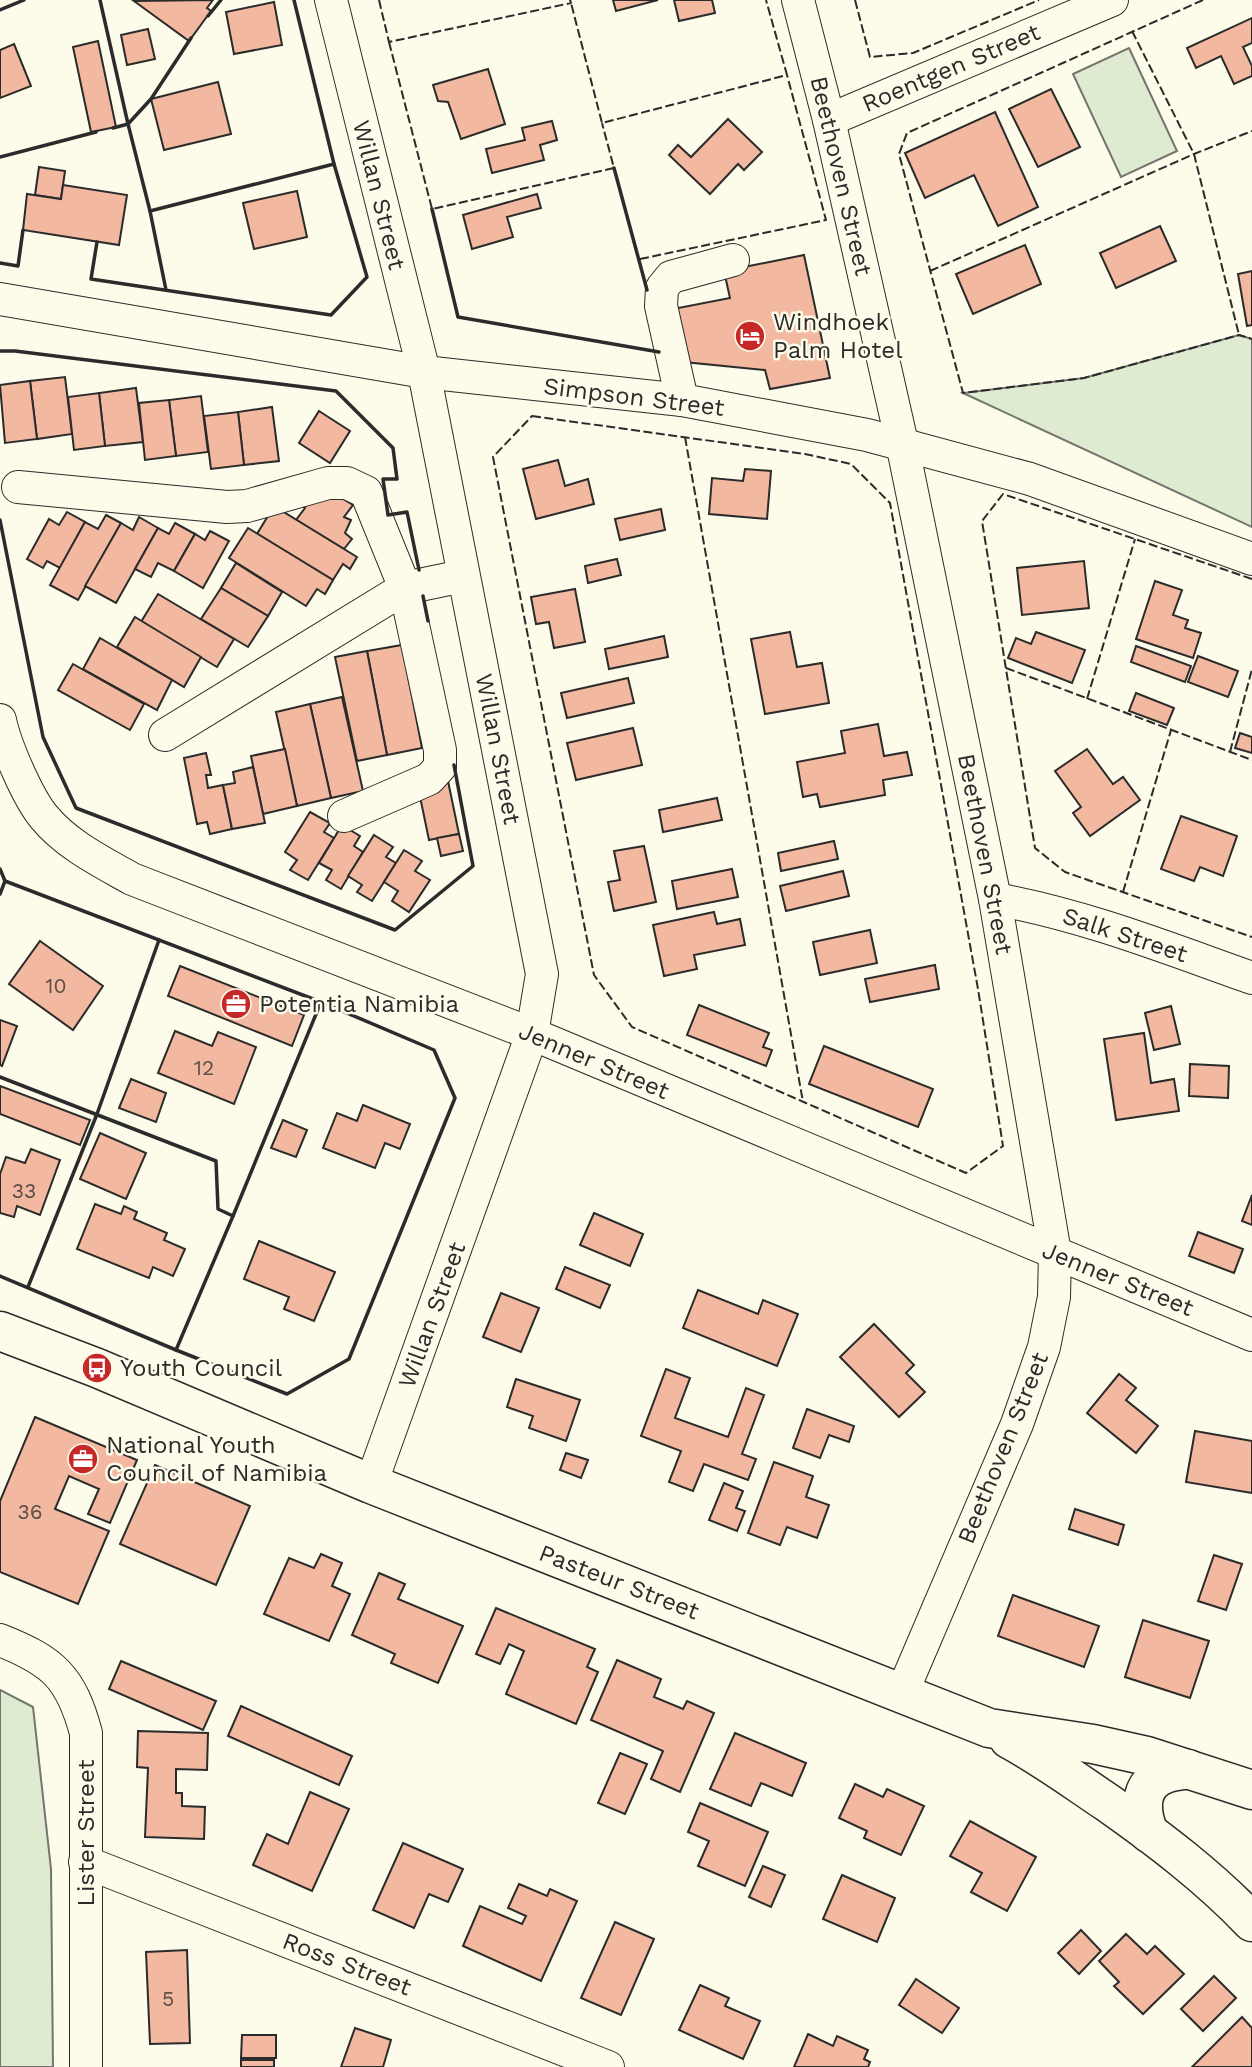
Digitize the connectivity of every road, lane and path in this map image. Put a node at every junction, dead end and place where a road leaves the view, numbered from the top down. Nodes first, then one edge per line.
1 (331, 0) edge
2 (798, 0) edge
3 (1112, 0) edge
4 (829, 121) junction
5 (733, 260) dead end
6 (0, 299) edge
7 (424, 372) junction
8 (682, 400) junction
9 (902, 443) junction
10 (18, 486) dead end
11 (1252, 559) edge
12 (463, 576) junction
13 (405, 588) junction
14 (0, 720) edge
15 (165, 735) dead end
16 (344, 816) dead end
17 (995, 899) junction
18 (1252, 978) edge
19 (532, 1034) junction
20 (1055, 1253) junction
21 (0, 1331) edge
22 (1252, 1335) edge
23 (371, 1484) junction
24 (0, 1640) edge
25 (902, 1693) junction
26 (989, 1728) junction
27 (1188, 1769) junction
28 (1252, 1790) edge
29 (1149, 1833) junction
30 (85, 1862) junction
31 (1252, 1922) edge
32 (86, 2067) edge
33 (608, 2067) edge

1 - 7 street, Willan Street
2 - 4 street, Beethoven Street
3 - 4 street, Roentgen Street
4 - 9 street, Beethoven Street
5 - 8 street
6 - 7 street, Simpson Street
7 - 8 street, Simpson Street
7 - 12 street, Willan Street
8 - 9 street, Simpson Street
9 - 11 street, Simpson Street
9 - 17 street, Beethoven Street
10 - 13 street
12 - 13 street
12 - 19 street, Willan Street
13 - 15 street
13 - 16 street
14 - 19 street, Jenner Street
17 - 18 street, Salk Street
17 - 20 street, Beethoven Street
19 - 20 street, Jenner Street
19 - 23 street, Willan Street
20 - 22 street, Jenner Street
20 - 25 street, Beethoven Street
21 - 23 main road, Pasteur Street
23 - 25 main road, Pasteur Street
24 - 30 street, Lister Street
25 - 26 main road, Pasteur Street
26 - 27 main road, Pasteur Street
26 - 29 main road
27 - 28 main road, Pasteur Street
27 - 29 main road
29 - 31 main road
30 - 32 street, Lister Street
30 - 33 street, Ross Street

